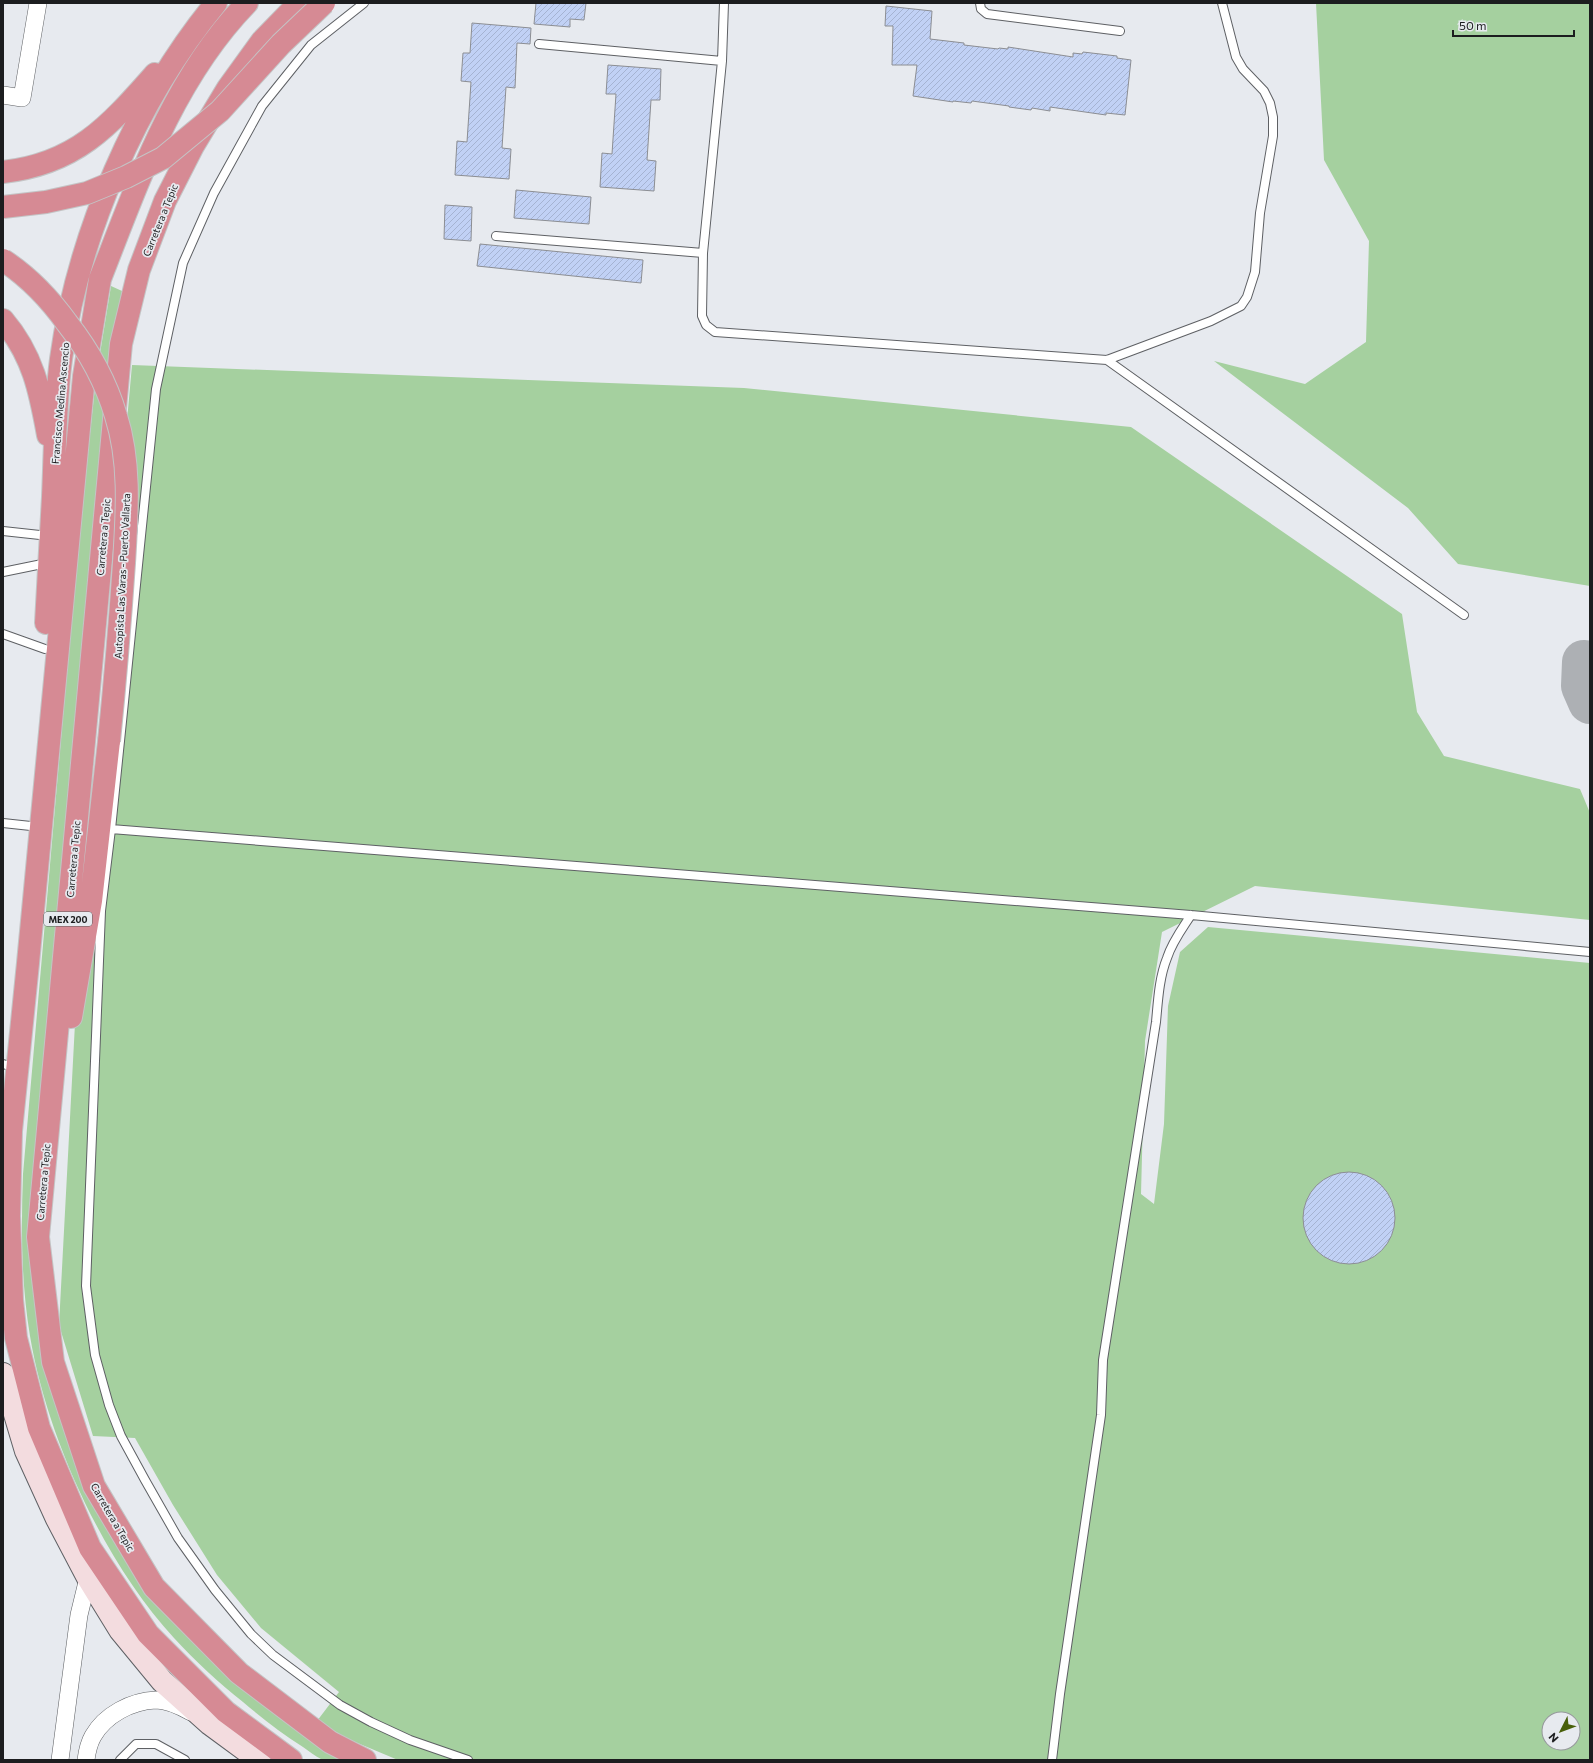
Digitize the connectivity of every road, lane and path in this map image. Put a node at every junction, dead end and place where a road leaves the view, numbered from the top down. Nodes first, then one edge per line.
1 (38, 3) edge
2 (216, 3) edge
3 (247, 3) edge
4 (299, 3) edge
5 (324, 3) edge
6 (364, 3) edge
7 (724, 3) edge
8 (980, 3) edge
9 (1222, 3) edge
10 (193, 31) junction
11 (1120, 31) dead end
12 (539, 44) dead end
13 (722, 61) junction
14 (3, 95) edge
15 (3, 172) edge
16 (3, 207) edge
17 (496, 236) dead end
18 (703, 253) junction
19 (3, 260) edge
20 (3, 320) edge
21 (1107, 360) junction
22 (53, 498) junction
23 (3, 531) edge
24 (50, 537) junction
25 (49, 562) junction
26 (3, 572) edge
27 (1464, 615) dead end
28 (3, 634) edge
29 (45, 649) junction
30 (47, 767) junction
31 (3, 823) edge
32 (41, 827) junction
33 (111, 829) junction
34 (1191, 915) junction
35 (1590, 952) edge
36 (10, 1066) edge
37 (7, 1145) edge
38 (46, 1152) junction
39 (8, 1287) edge
40 (3, 1374) edge
41 (88, 1578) junction
42 (210, 1724) junction
43 (60, 1760) edge
44 (86, 1760) edge
45 (120, 1760) edge
46 (185, 1760) edge
47 (259, 1760) edge
48 (291, 1760) edge
49 (365, 1760) edge
50 (468, 1760) edge
51 (1052, 1760) edge

1 - 14 street
2 - 10 highway, Francisco Medina Ascencio
3 - 30 highway, MEX 200
4 - 38 highway, Carretera a Tepic / MEX 200
5 - 16 highway, bridge
6 - 33 lane
7 - 13 lane
8 - 11 lane
9 - 21 lane
10 - 15 highway
10 - 22 highway, Francisco Medina Ascencio
12 - 13 lane
13 - 18 lane
17 - 18 lane
18 - 21 lane
19 - 38 highway, Autopista Las Varas - Puerto Vallarta, bridge
20 - 22 highway
21 - 27 lane
22 - 24 highway, Francisco Medina Ascencio
23 - 24 lane
24 - 25 highway, Francisco Medina Ascencio
25 - 26 lane
25 - 29 highway, Francisco Medina Ascencio
28 - 29 lane
29 - 30 highway, Francisco Medina Ascencio
30 - 32 highway, MEX 200
31 - 32 lane
32 - 36 highway, MEX 200
33 - 34 lane
33 - 50 lane
34 - 35 lane
34 - 51 lane
36 - 37 highway, MEX 200
37 - 39 highway, MEX 200
38 - 49 highway, Carretera a Tepic / MEX 200
39 - 48 highway, MEX 200
40 - 41 main road
41 - 42 main road
41 - 43 street
42 - 44 street
42 - 47 main road
45 - 46 lane

